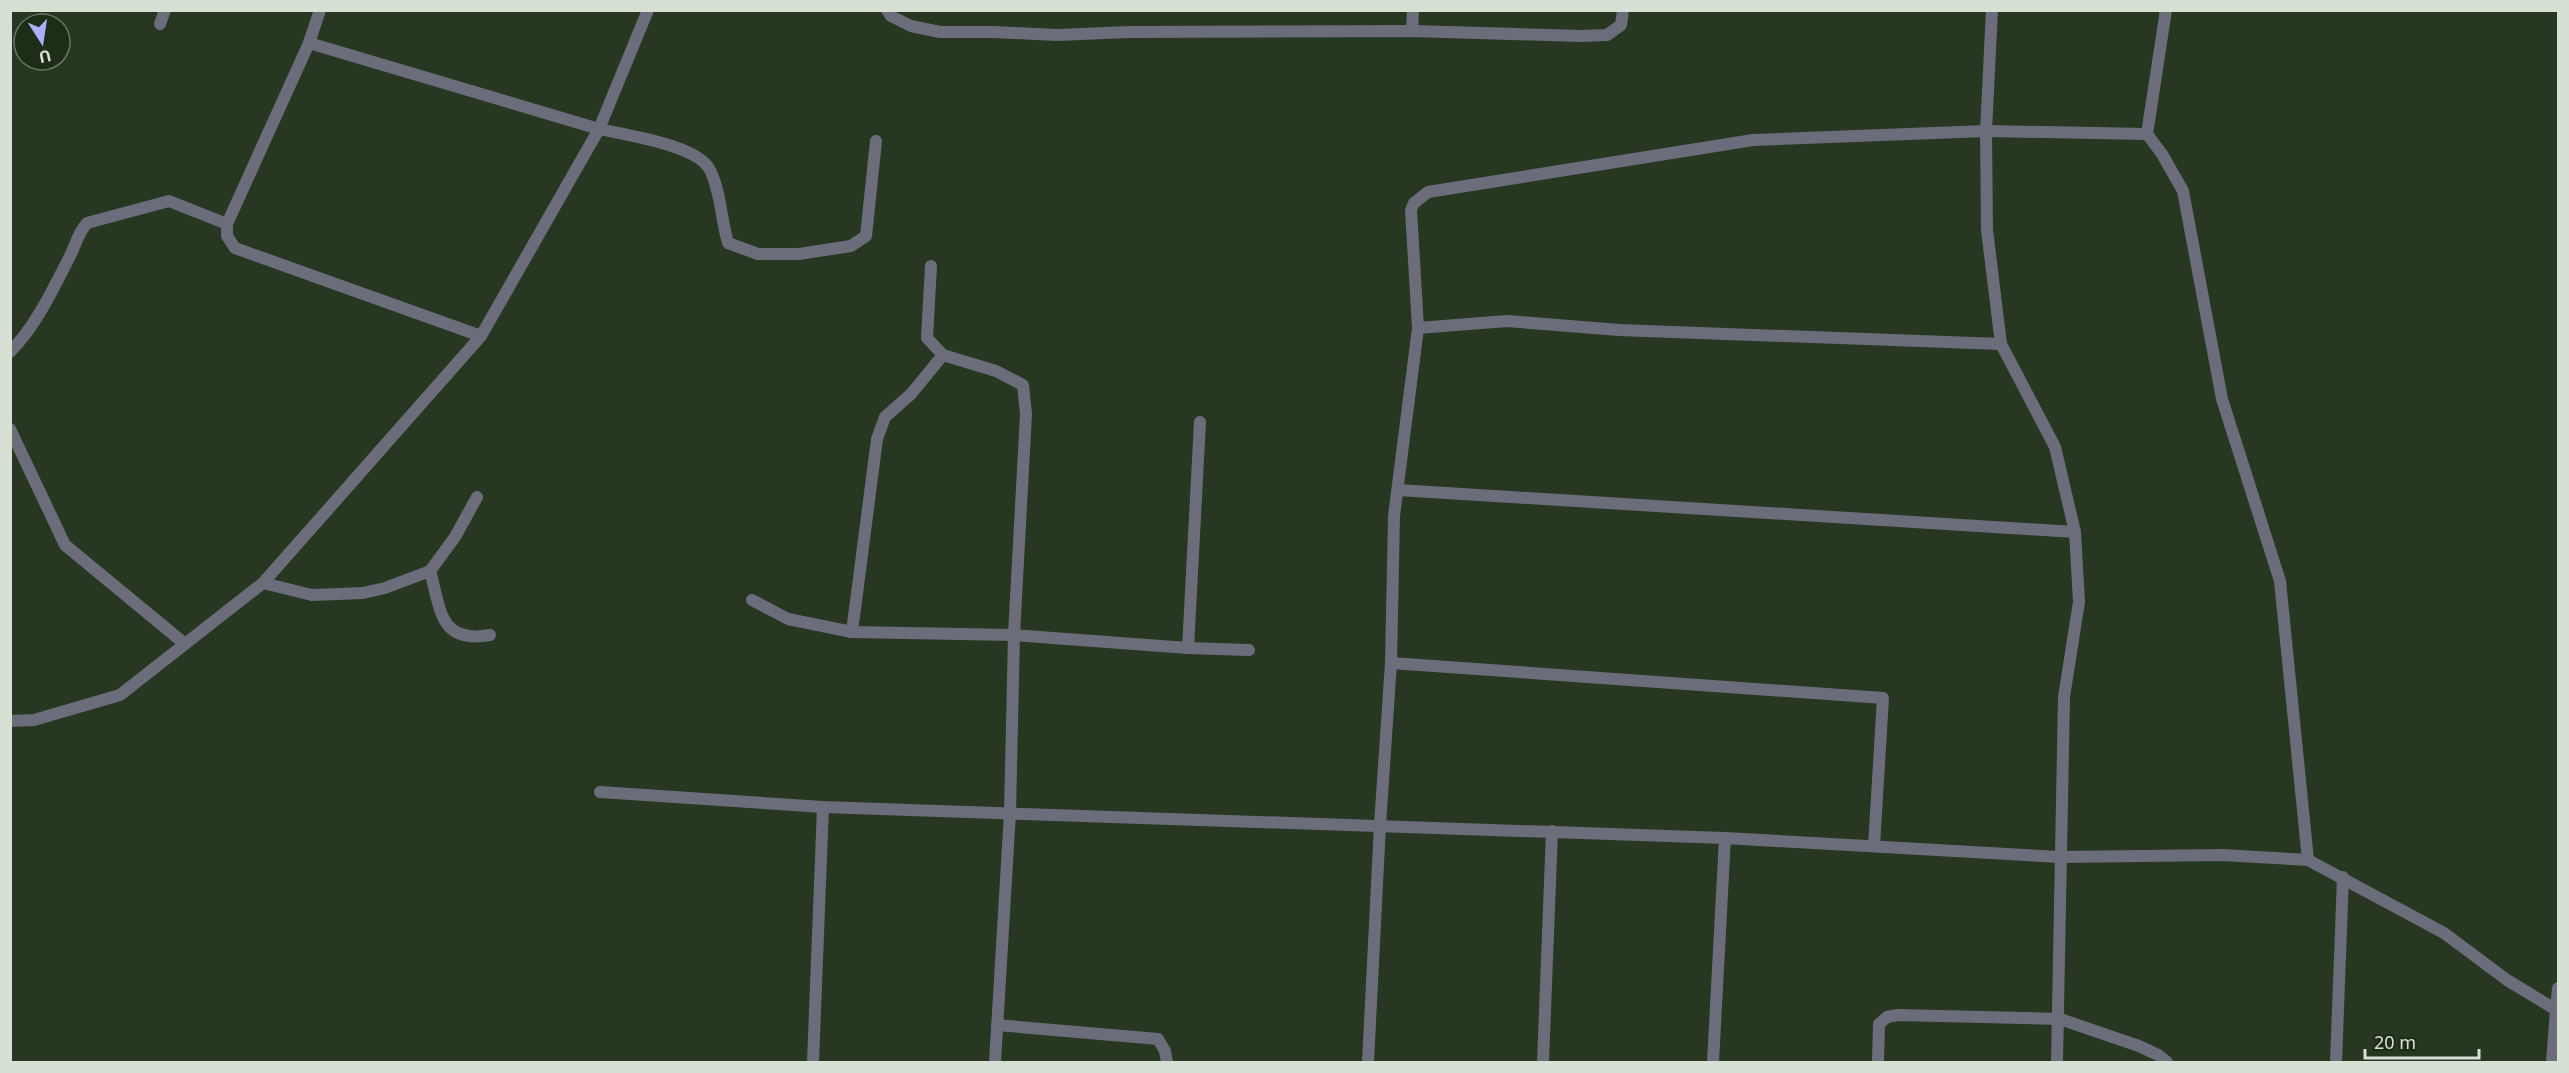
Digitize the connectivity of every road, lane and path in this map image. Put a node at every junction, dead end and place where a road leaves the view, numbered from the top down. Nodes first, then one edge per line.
1 (165, 10) edge
2 (320, 10) edge
3 (648, 10) edge
4 (887, 10) edge
5 (1413, 10) edge
6 (1623, 10) edge
7 (1992, 10) edge
8 (2166, 10) edge
9 (160, 24) dead end
10 (1412, 31) junction
11 (309, 43) junction
12 (599, 129) junction
13 (1986, 131) junction
14 (2147, 134) junction
15 (876, 141) dead end
16 (227, 224) junction
17 (931, 266) dead end
18 (1418, 328) junction
19 (481, 336) junction
20 (2001, 344) junction
21 (10, 352) edge
22 (943, 355) junction
23 (1200, 422) dead end
24 (10, 429) edge
25 (1398, 490) junction
26 (477, 497) dead end
27 (2075, 532) junction
28 (430, 571) junction
29 (263, 583) junction
30 (752, 600) dead end
31 (852, 632) junction
32 (490, 635) dead end
33 (1014, 635) junction
34 (184, 644) junction
35 (1188, 648) junction
36 (1249, 650) dead end
37 (1391, 663) junction
38 (10, 721) edge
39 (600, 792) dead end
40 (823, 807) junction
41 (1010, 813) junction
42 (1380, 825) junction
43 (1552, 831) junction
44 (1725, 838) junction
45 (1874, 846) junction
46 (2060, 857) junction
47 (2308, 860) junction
48 (2343, 877) junction
49 (2559, 988) edge
50 (2557, 1010) edge
51 (2060, 1020) junction
52 (997, 1025) junction
53 (813, 1062) edge
54 (995, 1062) edge
55 (1167, 1062) edge
56 (1368, 1062) edge
57 (1543, 1062) edge
58 (1713, 1062) edge
59 (1878, 1062) edge
60 (2057, 1062) edge
61 (2167, 1062) edge
62 (2336, 1062) edge
63 (2552, 1062) edge

1 - 9 street
2 - 11 street
3 - 12 street
4 - 10 street
5 - 10 street
6 - 10 street
7 - 13 street
8 - 14 street
11 - 12 street
11 - 16 street
12 - 15 street
12 - 19 street
13 - 14 street
13 - 18 street
13 - 20 street
14 - 47 street
16 - 19 street
16 - 21 street
17 - 22 street
18 - 20 street
18 - 25 street
19 - 29 street
20 - 27 street
22 - 31 street
22 - 33 street
23 - 35 street
24 - 34 street
25 - 27 street
25 - 37 street
26 - 28 street
27 - 46 street
28 - 29 street
28 - 32 street
29 - 34 street
30 - 31 street
31 - 33 street
33 - 35 street
33 - 41 street
34 - 38 street
35 - 36 street
37 - 42 street
37 - 45 street
39 - 40 street
40 - 41 street
40 - 53 street
41 - 42 street
41 - 52 street
42 - 43 street
42 - 56 street
43 - 44 street
43 - 57 street
44 - 45 street
44 - 58 street
45 - 46 street
46 - 47 street
46 - 51 street
47 - 48 street
48 - 50 street
48 - 62 street
49 - 50 street
50 - 63 street
51 - 59 street
51 - 60 street
51 - 61 street
52 - 54 street
52 - 55 street

